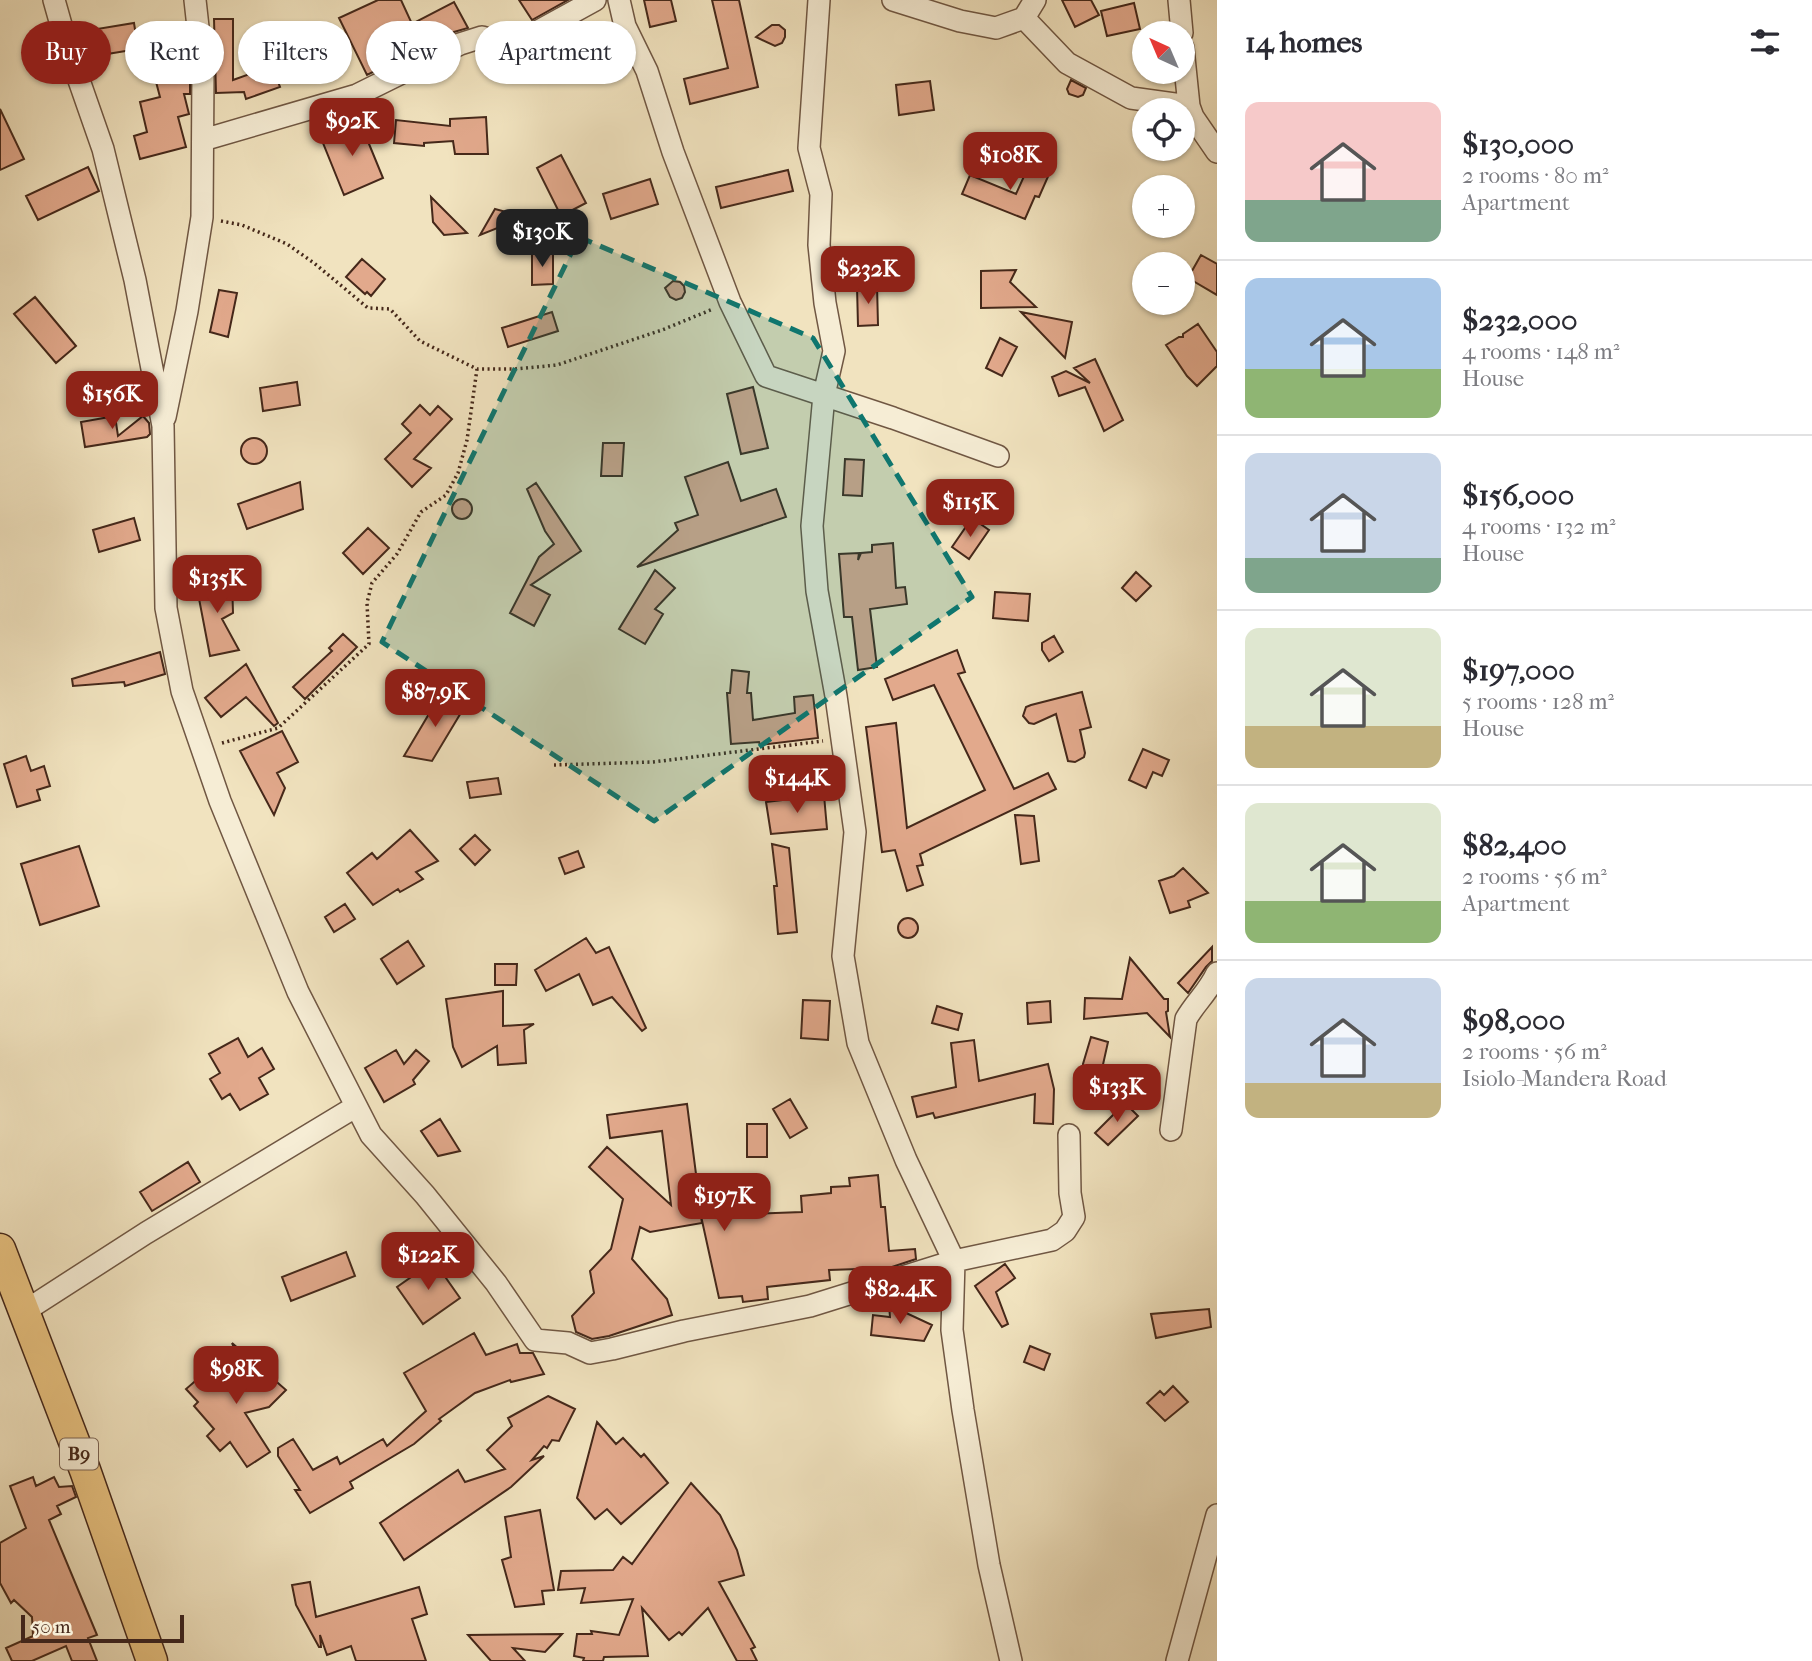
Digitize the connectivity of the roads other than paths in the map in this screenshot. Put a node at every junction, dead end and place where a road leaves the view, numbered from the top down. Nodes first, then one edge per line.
1 (54, 0) edge
2 (195, 0) edge
3 (595, 0) edge
4 (619, 0) edge
5 (819, 0) edge
6 (892, 0) edge
7 (1179, 0) edge
8 (1029, 9) edge
9 (1181, 21) edge
10 (1132, 98) edge
11 (1195, 120) edge
12 (202, 140) junction
13 (1217, 152) edge
14 (824, 395) junction
15 (163, 426) junction
16 (998, 457) dead end
17 (1217, 973) edge
18 (355, 1107) junction
19 (1171, 1130) dead end
20 (1069, 1135) dead end
21 (0, 1249) edge
22 (954, 1261) junction
23 (25, 1311) junction
24 (1217, 1515) edge
25 (152, 1661) edge
26 (1012, 1661) edge
27 (1177, 1661) edge

1 - 15 street
2 - 12 street
3 - 12 street
4 - 14 street
5 - 14 street
6 - 8 street
7 - 9 street
8 - 10 street
11 - 13 street
12 - 15 street
14 - 16 street
14 - 22 street
15 - 18 street
17 - 19 street
18 - 22 street
18 - 23 street
20 - 22 street
21 - 23 highway, B9
22 - 26 street
23 - 25 highway, B9
24 - 27 street

